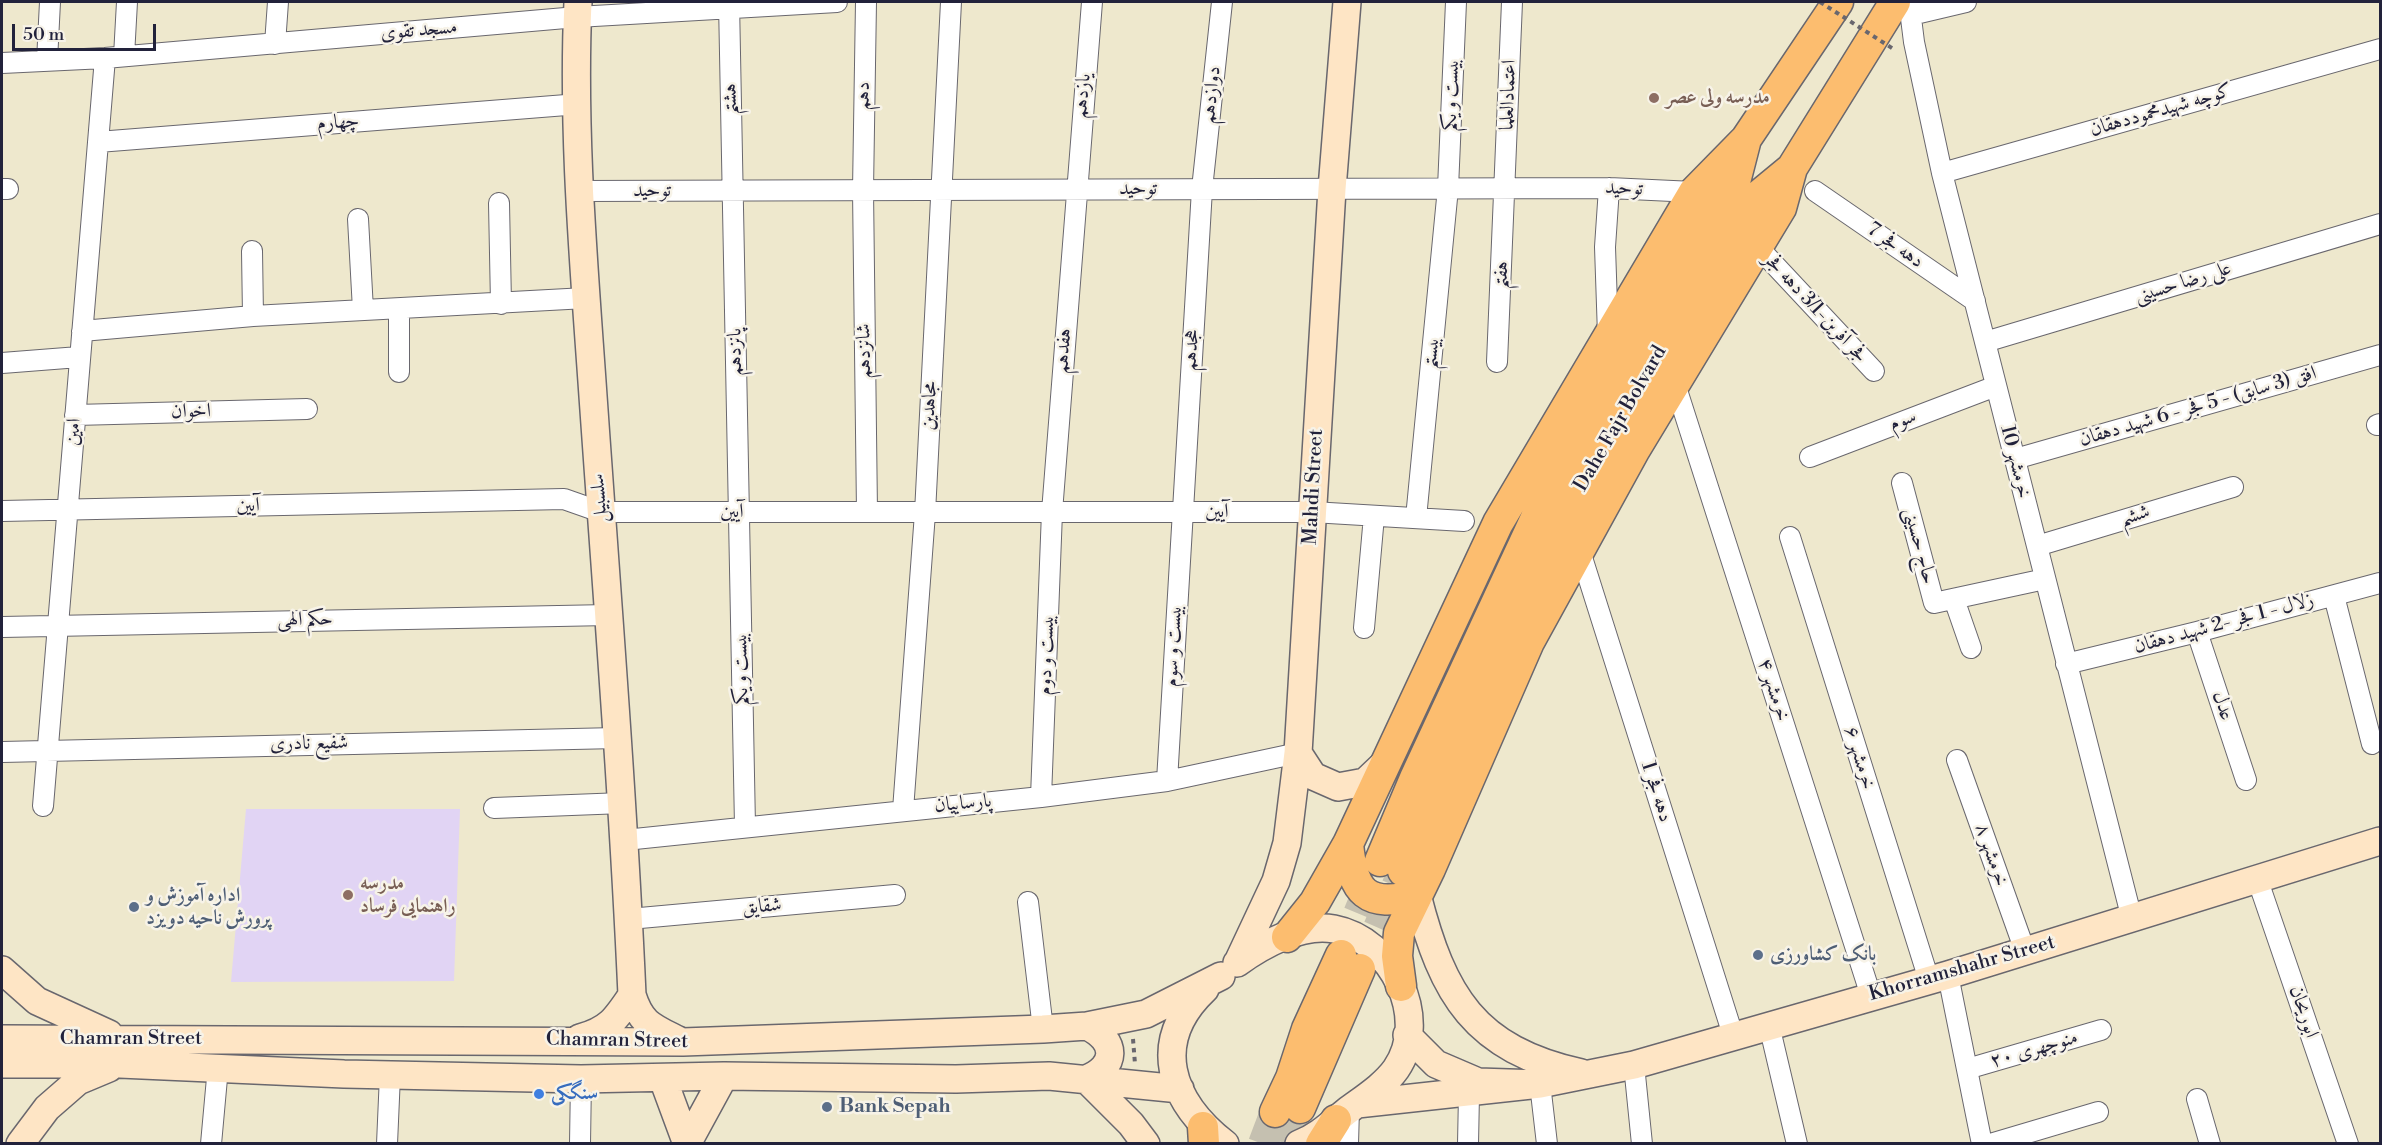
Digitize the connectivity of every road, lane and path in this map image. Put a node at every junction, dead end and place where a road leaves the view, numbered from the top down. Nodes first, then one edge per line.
1 (50, 2) edge
2 (127, 2) edge
3 (278, 2) edge
4 (837, 2) edge
5 (866, 2) edge
6 (951, 2) edge
7 (1092, 2) edge
8 (1222, 2) edge
9 (1347, 2) edge
10 (1456, 2) edge
11 (1512, 2) edge
12 (1820, 2) edge
13 (1838, 2) edge
14 (1966, 2) edge
15 (729, 5) edge
16 (1905, 6) edge
17 (578, 9) edge
18 (275, 44) junction
19 (2380, 49) edge
20 (1896, 50) dead end
21 (115, 57) junction
22 (47, 61) junction
23 (2, 63) edge
24 (579, 104) junction
25 (1746, 139) junction
26 (98, 142) junction
27 (1792, 168) junction
28 (1942, 173) junction
29 (1448, 188) junction
30 (1506, 188) junction
31 (1609, 188) junction
32 (1202, 189) junction
33 (1332, 189) junction
34 (863, 190) junction
35 (942, 190) junction
36 (1075, 190) junction
37 (581, 191) junction
38 (732, 191) junction
39 (1815, 191) dead end
40 (1694, 192) junction
41 (499, 203) dead end
42 (358, 219) dead end
43 (2380, 224) edge
44 (1757, 246) junction
45 (252, 251) dead end
46 (586, 298) junction
47 (1975, 301) junction
48 (501, 304) junction
49 (363, 310) junction
50 (399, 310) junction
51 (253, 316) junction
52 (82, 331) junction
53 (1608, 335) junction
54 (1985, 342) junction
55 (2380, 355) edge
56 (79, 357) junction
57 (1497, 362) dead end
58 (2, 363) edge
59 (1874, 371) dead end
60 (399, 372) dead end
61 (1675, 384) junction
62 (1996, 386) junction
63 (307, 409) dead end
64 (75, 415) junction
65 (1810, 457) dead end
66 (2014, 459) junction
67 (1902, 483) dead end
68 (2233, 487) dead end
69 (68, 510) junction
70 (2, 511) edge
71 (1182, 511) junction
72 (601, 512) junction
73 (867, 512) junction
74 (1052, 512) junction
75 (1312, 512) junction
76 (739, 513) junction
77 (925, 513) junction
78 (1374, 516) junction
79 (1416, 518) junction
80 (1464, 521) dead end
81 (1790, 537) dead end
82 (2037, 546) junction
83 (1579, 548) junction
84 (2045, 579) junction
85 (2380, 583) edge
86 (2334, 596) junction
87 (1954, 599) junction
88 (609, 615) junction
89 (58, 625) junction
90 (2, 627) edge
91 (1364, 628) dead end
92 (2197, 633) junction
93 (1971, 648) dead end
94 (2066, 664) junction
95 (617, 738) junction
96 (2372, 744) dead end
97 (47, 750) junction
98 (2, 752) edge
99 (1298, 753) junction
100 (1958, 760) dead end
101 (1385, 763) junction
102 (2246, 780) dead end
103 (1167, 781) junction
104 (1041, 797) junction
105 (623, 803) junction
106 (43, 806) dead end
107 (494, 808) dead end
108 (903, 810) junction
109 (745, 826) junction
110 (625, 840) junction
111 (2380, 842) edge
112 (1348, 844) junction
113 (1400, 876) junction
114 (2258, 881) junction
115 (896, 895) dead end
116 (1028, 902) dead end
117 (629, 919) junction
118 (2132, 920) junction
119 (1287, 937) junction
120 (2025, 951) junction
121 (1351, 962) tunnel mouth
122 (1230, 969) junction
123 (2, 970) edge
124 (1938, 977) junction
125 (1401, 986) junction
126 (632, 995) junction
127 (1871, 996) junction
128 (1768, 1025) junction
129 (1088, 1026) junction
130 (1043, 1029) junction
131 (2101, 1030) dead end
132 (1407, 1035) junction
133 (1733, 1035) junction
134 (2, 1039) edge
135 (221, 1039) junction
136 (574, 1040) junction
137 (683, 1042) junction
138 (121, 1051) junction
139 (2, 1064) edge
140 (1634, 1065) junction
141 (218, 1067) junction
142 (1967, 1069) junction
143 (390, 1075) junction
144 (1591, 1075) junction
145 (724, 1076) junction
146 (663, 1078) junction
147 (581, 1079) junction
148 (1086, 1079) junction
149 (1540, 1084) junction
150 (1180, 1089) junction
151 (1469, 1094) junction
152 (2197, 1099) dead end
153 (1287, 1110) tunnel mouth
154 (2098, 1112) dead end
155 (1342, 1124) edge
156 (2, 1137) edge
157 (1211, 1138) edge
158 (3, 1143) edge
159 (20, 1143) edge
160 (211, 1143) edge
161 (387, 1143) edge
162 (580, 1143) edge
163 (687, 1143) edge
164 (1146, 1143) edge
165 (1299, 1143) edge
166 (1468, 1143) edge
167 (1547, 1143) edge
168 (1642, 1143) edge
169 (1797, 1143) edge
170 (1982, 1143) edge
171 (1990, 1143) edge
172 (2210, 1143) edge
173 (2348, 1143) edge

1 - 22 street
2 - 21 street, امین
3 - 18 street
4 - 15 street, مسجد تقوی
5 - 34 street, دهم
6 - 35 street, مجاهدین
7 - 36 street, یازدهم
8 - 32 street, دوازدهم
9 - 33 main road, Mahdi Street
10 - 29 street, بیست و یکم
11 - 30 street, اعتمادالعلما
12 - 20 path, bridge
13 - 25 main road, Dahe Fajr Bolvard
14 - 16 street
15 - 17 street, مسجد تقوی
15 - 38 street, هشتم
16 - 27 main road, Dahe Fajr Bolvard
16 - 28 street, خرمشهر 10
17 - 18 street, مسجد تقوی
17 - 24 main road, سلسبیل
18 - 21 street, مسجد تقوی
19 - 28 street, کوچه شهیدمحموددهقان
21 - 22 street, مسجد تقوی
21 - 26 street, امین
22 - 23 street, مسجد تقوی
24 - 26 street, چهارم
24 - 37 main road, سلسبیل
25 - 40 main road
25 - 113 main road, Dahe Fajr Bolvard
26 - 52 street, امین
27 - 44 main road
27 - 113 main road, Dahe Fajr Bolvard
28 - 47 street, خرمشهر 10
29 - 30 street, توحید
29 - 33 street, توحید
29 - 79 street, بیستم
30 - 31 street, توحید
30 - 57 street, هفتم
31 - 40 street, توحید
31 - 53 street
32 - 33 street, توحید
32 - 36 street, توحید
32 - 71 street, هجدهم
33 - 75 main road, Mahdi Street
34 - 35 street, توحید
34 - 38 street, توحید
34 - 73 street, شانزدهم
35 - 36 street, توحید
35 - 77 street, مجاهدین
36 - 74 street, هفدهم
37 - 38 street, توحید
37 - 46 main road, سلسبیل
38 - 76 street, پانزدهم
39 - 47 street, دهه فجر 7
40 - 53 main road
41 - 48 street
42 - 49 street
43 - 54 street, علی رضا حسینی
44 - 59 street, فجر آفرین-3/1 دهه فجر
44 - 61 main road
45 - 51 street
46 - 48 street
46 - 72 main road, سلسبیل
47 - 54 street, خرمشهر 10
48 - 50 street
49 - 50 street
49 - 51 street
50 - 60 street
51 - 52 street
52 - 56 street, امین
53 - 101 main road
54 - 62 street, خرمشهر 10
55 - 66 street, افق (3 سابق) - 5 فجر - 6 شهید دهقان
56 - 58 street
56 - 64 street, امین
61 - 83 main road
61 - 127 street, خرمشهر ۴
62 - 65 street, سوم
62 - 66 street, خرمشهر 10
63 - 64 street, اخوان
64 - 69 street, امین
66 - 82 street, خرمشهر 10
67 - 87 street, حاج حسینی
68 - 82 street, ششم
69 - 70 street, آیین
69 - 72 street, آیین
69 - 89 street, امین
71 - 74 street, آیین
71 - 75 street, آیین
71 - 103 street, بیست و سوم
72 - 76 street, آیین
72 - 88 main road, سلسبیل
73 - 76 street, آیین
73 - 77 street, آیین
74 - 77 street, آیین
74 - 104 street, بیست و دوم
75 - 78 street, آیین
75 - 99 main road, Mahdi Street
76 - 109 street, بیست و یکم
77 - 108 street, مجاهدین
78 - 79 street, آیین
78 - 91 street
79 - 80 street, آیین
81 - 124 street, خرمشهر ۶
82 - 84 street, خرمشهر 10
83 - 113 main road
83 - 133 street, دهه فجر 1
84 - 87 street, حاج حسینی
84 - 94 street, خرمشهر 10
85 - 86 street, زلال - 1 فجر -2 شهید دهقان
86 - 92 street, زلال - 1 فجر -2 شهید دهقان
86 - 96 street
87 - 93 street
88 - 89 street, حکم الهی
88 - 95 main road, سلسبیل
89 - 90 street, حکم الهی
89 - 97 street, امین
92 - 94 street, زلال - 1 فجر -2 شهید دهقان
92 - 102 street, عدل
94 - 118 street, خرمشهر 10
95 - 97 street, شفیع نادری
95 - 105 main road, سلسبیل
97 - 98 street, شفیع نادری
97 - 106 street, امین
99 - 101 main road
99 - 103 street, پارساییان
99 - 122 main road, Mahdi Street
100 - 120 street, خرمشهر ۸
101 - 112 main road
103 - 104 street, پارساییان
104 - 108 street, پارساییان
105 - 107 street
105 - 110 main road, سلسبیل
108 - 109 street, پارساییان
109 - 110 street, پارساییان
110 - 117 main road, سلسبیل
111 - 114 main road, Khorramshahr Street
112 - 113 main road
112 - 119 main road
113 - 125 main road
113 - 144 main road
114 - 118 main road, Khorramshahr Street
114 - 173 street, ابوریحان
115 - 117 street, شقایق
116 - 130 street
117 - 126 main road, سلسبیل
118 - 120 main road, Khorramshahr Street
119 - 122 main road
119 - 125 main road
120 - 124 main road, Khorramshahr Street
121 - 153 main road
122 - 129 main road, Chamran Street
122 - 150 main road
123 - 138 main road
124 - 127 main road, Khorramshahr Street
124 - 142 street, خرمشهر ۶
125 - 132 main road
126 - 136 main road
126 - 137 main road, سلسبیل
127 - 128 main road, Khorramshahr Street
128 - 133 main road, Khorramshahr Street
128 - 169 street
129 - 130 main road, Chamran Street
129 - 148 main road
130 - 137 main road, Chamran Street
131 - 142 street, منوچهری ۲۰
132 - 149 main road, Khorramshahr Street
132 - 155 main road
133 - 140 main road, Khorramshahr Street
134 - 138 main road, Chamran Street
135 - 136 main road, Chamran Street
135 - 138 main road, Chamran Street
135 - 141 main road
136 - 137 main road, Chamran Street
138 - 139 main road, Chamran Street
138 - 141 main road, Chamran Street
138 - 159 main road
140 - 144 main road, Khorramshahr Street
140 - 168 street
141 - 143 main road, Chamran Street
141 - 160 street
142 - 170 street, خرمشهر ۶
143 - 147 main road, Chamran Street
143 - 161 street
144 - 149 main road, Khorramshahr Street
145 - 146 main road, Chamran Street
145 - 148 main road, Chamran Street
145 - 163 main road
146 - 147 main road, Chamran Street
146 - 163 main road
147 - 162 street
148 - 150 main road, Chamran Street
148 - 164 main road
149 - 151 main road, Khorramshahr Street
149 - 167 street
150 - 157 main road
151 - 155 main road, Khorramshahr Street
151 - 166 street
152 - 172 street
154 - 171 street
155 - 165 main road
156 - 158 main road

